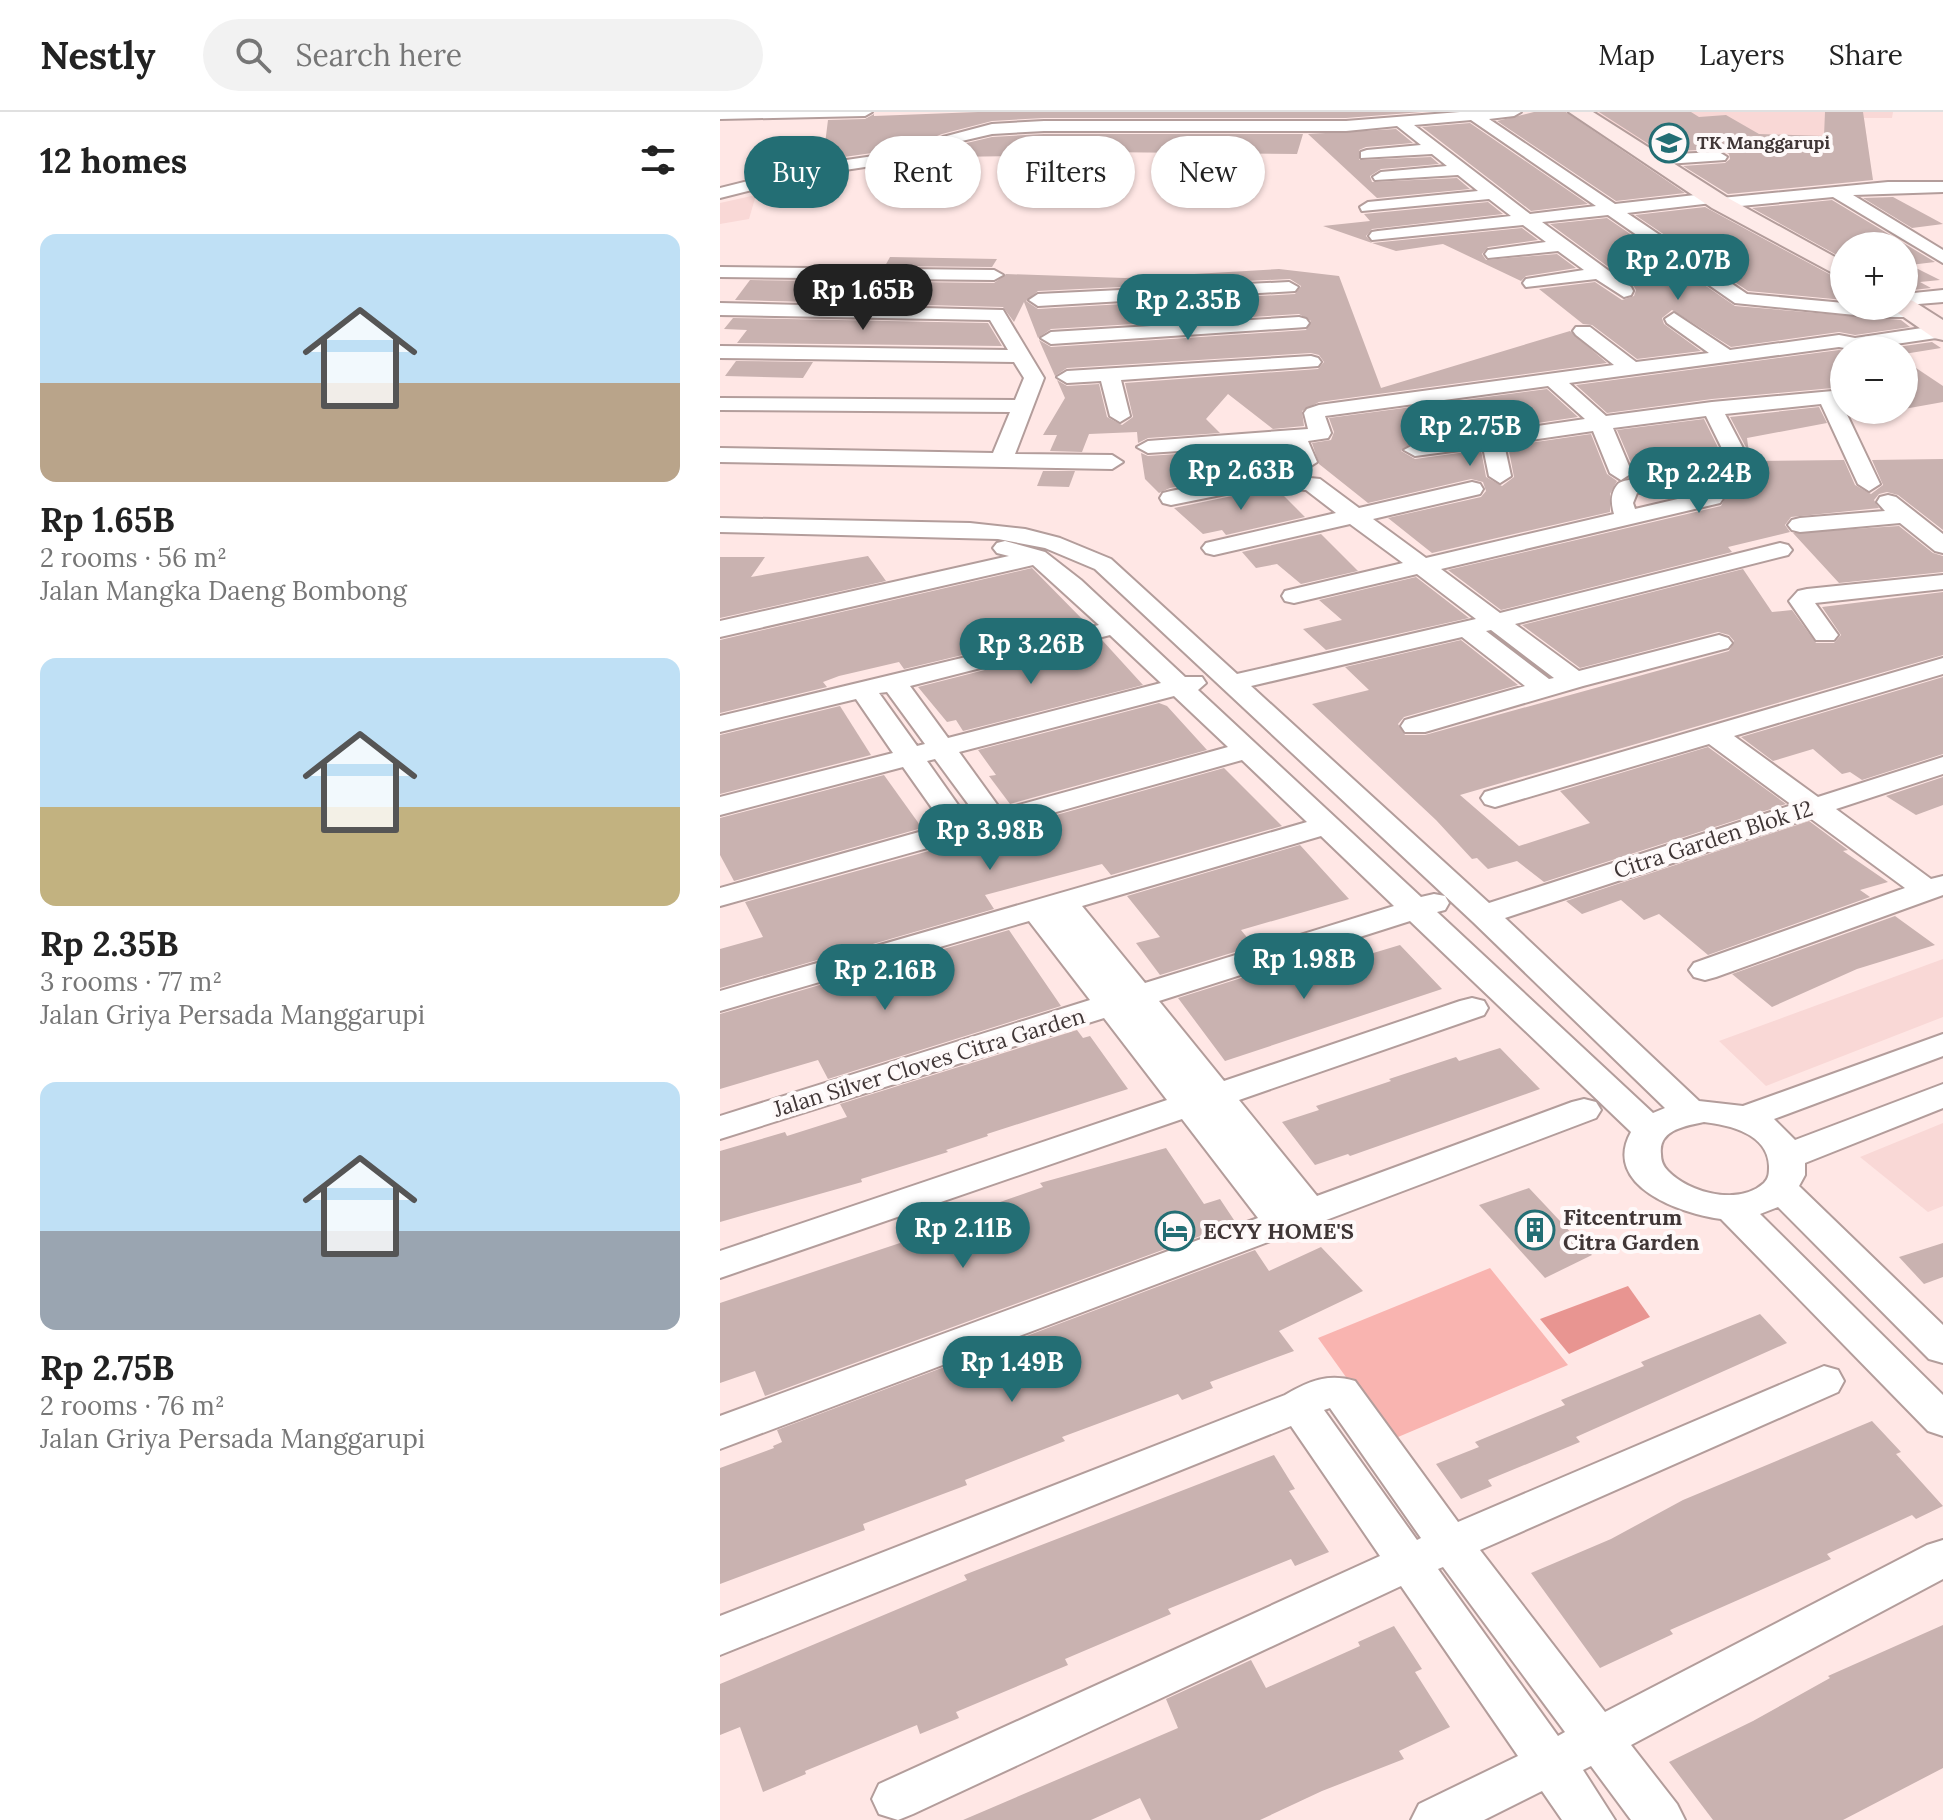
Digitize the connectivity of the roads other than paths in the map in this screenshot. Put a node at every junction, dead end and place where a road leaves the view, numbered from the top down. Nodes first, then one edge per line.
1 (865, 112) edge
2 (1514, 112) edge
3 (1579, 112) edge
4 (1471, 114) edge
5 (720, 115) edge
6 (1045, 119) edge
7 (1401, 122) junction
8 (1242, 126) junction
9 (1239, 136) edge
10 (1433, 149) junction
11 (1367, 155) dead end
12 (1719, 157) dead end
13 (1652, 160) junction
14 (1461, 170) junction
15 (1381, 177) dead end
16 (1943, 187) edge
17 (1834, 191) junction
18 (720, 193) edge
19 (1492, 194) junction
20 (1716, 200) junction
21 (1368, 207) dead end
22 (1608, 209) junction
23 (1527, 219) junction
24 (1378, 236) dead end
25 (1562, 245) junction
26 (1494, 254) dead end
27 (1943, 258) edge
28 (1830, 264) edge
29 (720, 272) edge
30 (749, 273) junction
31 (1599, 273) junction
32 (994, 275) dead end
33 (1532, 283) dead end
34 (1624, 291) dead end
35 (1943, 296) edge
36 (1038, 300) dead end
37 (720, 308) edge
38 (1786, 310) dead end
39 (1923, 317) edge
40 (1674, 319) dead end
41 (1299, 323) junction
42 (1583, 331) dead end
43 (1875, 336) edge
44 (1051, 338) dead end
45 (1830, 342) edge
46 (1830, 347) edge
47 (720, 352) edge
48 (1021, 356) junction
49 (1729, 358) junction
50 (1633, 370) junction
51 (1110, 375) junction
52 (1316, 375) junction
53 (1067, 377) dead end
54 (1554, 381) junction
55 (1830, 397) edge
56 (720, 404) edge
57 (1023, 406) junction
58 (1712, 408) junction
59 (1329, 409) junction
60 (1120, 416) dead end
61 (1600, 422) junction
62 (1847, 424) edge
63 (1296, 437) junction
64 (1492, 439) junction
65 (1184, 445) junction
66 (1148, 447) dead end
67 (1415, 450) dead end
68 (720, 455) edge
69 (1002, 459) junction
70 (1112, 462) dead end
71 (1192, 468) dead end
72 (1309, 473) junction
73 (1621, 473) dead end
74 (1500, 476) dead end
75 (1748, 479) dead end
76 (1284, 486) junction
77 (1472, 489) dead end
78 (1171, 498) dead end
79 (1355, 516) junction
80 (1626, 516) dead end
81 (1905, 516) junction
82 (1331, 522) junction
83 (720, 525) edge
84 (1800, 525) dead end
85 (970, 536) junction
86 (720, 540) edge
87 (1943, 546) edge
88 (1214, 548) dead end
89 (1780, 550) dead end
90 (1037, 557) junction
91 (1421, 566) junction
92 (1396, 572) junction
93 (1943, 582) edge
94 (1294, 596) dead end
95 (1494, 622) junction
96 (1467, 628) junction
97 (720, 629) edge
98 (1100, 632) dead end
99 (1825, 635) dead end
100 (1719, 643) dead end
101 (1943, 666) edge
102 (1228, 679) junction
103 (1574, 680) junction
104 (894, 683) junction
105 (1178, 686) junction
106 (1545, 689) junction
107 (863, 690) junction
108 (720, 724) edge
109 (1415, 726) dead end
110 (1724, 731) junction
111 (941, 748) junction
112 (1247, 750) junction
113 (911, 757) junction
114 (1943, 765) edge
115 (1495, 798) dead end
116 (1822, 803) junction
117 (720, 806) edge
118 (994, 820) junction
119 (1329, 825) junction
120 (961, 829) junction
121 (1938, 884) edge
122 (1460, 893) junction
123 (720, 897) edge
124 (1050, 907) junction
125 (1417, 909) junction
126 (1484, 915) junction
127 (1705, 970) dead end
128 (720, 1001) edge
129 (1124, 1001) junction
130 (1472, 1008) dead end
131 (1943, 1044) edge
132 (1943, 1095) edge
133 (1204, 1100) junction
134 (1584, 1110) dead end
135 (1690, 1112) junction
136 (1743, 1118) junction
137 (720, 1128) edge
138 (1650, 1130) junction
139 (1784, 1172) junction
140 (1731, 1207) junction
141 (1297, 1218) junction
142 (720, 1265) edge
143 (1939, 1339) edge
144 (1879, 1357) junction
145 (1824, 1381) dead end
146 (1299, 1406) junction
147 (1943, 1420) edge
148 (720, 1433) edge
149 (1431, 1553) junction
150 (1943, 1558) edge
151 (720, 1636) edge
152 (1600, 1738) junction
153 (1549, 1763) junction
154 (896, 1799) dead end
155 (1436, 1820) edge
156 (1590, 1820) edge
157 (1660, 1820) edge

1 - 5 street
2 - 4 street
3 - 13 street
4 - 7 street
4 - 22 street
6 - 8 street
6 - 18 street
7 - 8 street
7 - 10 street
8 - 9 street
10 - 11 street
10 - 14 street
12 - 13 street
13 - 20 street
14 - 15 street
14 - 19 street
16 - 17 street
17 - 20 street
17 - 27 street
19 - 21 street
19 - 23 street
20 - 22 street
20 - 28 street
22 - 23 street
22 - 39 street
23 - 24 street
23 - 25 street
25 - 26 street
25 - 31 street
29 - 30 street
30 - 32 street
30 - 37 street
31 - 33 street
31 - 34 street
35 - 39 street
36 - 41 street
37 - 48 street
38 - 45 street
39 - 43 street
40 - 49 street
41 - 44 street
41 - 52 street
42 - 50 street
46 - 49 street
47 - 48 street
48 - 57 street
49 - 50 street
50 - 54 street
51 - 52 street
51 - 53 street
51 - 60 street
52 - 59 street
54 - 59 street
54 - 61 street
55 - 58 street
56 - 57 street
57 - 69 street
58 - 61 street
58 - 75 street
59 - 63 street
61 - 64 street
61 - 73 street
62 - 81 street
63 - 65 street
63 - 72 street
64 - 67 street
64 - 74 street
65 - 66 street
65 - 71 street
68 - 69 street
69 - 70 street
72 - 76 street
72 - 79 street
76 - 78 street
76 - 82 street
77 - 79 street
79 - 82 street
79 - 91 street
80 - 91 street
81 - 84 street
81 - 87 street
82 - 88 street
82 - 92 street
83 - 85 street
85 - 86 street
85 - 90 street
85 - 102 street
89 - 95 street
90 - 97 street
90 - 105 street
91 - 92 street
91 - 95 street
92 - 94 street
92 - 96 street
93 - 99 street
95 - 96 street
95 - 103 street
96 - 102 street
96 - 106 street
98 - 104 street
100 - 103 street
101 - 110 street
102 - 105 street
102 - 122 street
103 - 106 street
104 - 107 street
104 - 111 street
105 - 111 street
105 - 112 street
106 - 109 street
107 - 108 street
107 - 113 street
110 - 115 street
110 - 116 street
111 - 113 street
111 - 118 street
112 - 118 street
112 - 119 street
113 - 117 street
113 - 120 street
114 - 116 street, Citra Garden Blok I2
116 - 121 street
116 - 126 street, Citra Garden Blok I2
118 - 120 street
119 - 124 street
119 - 125 street
120 - 123 street
121 - 127 street
122 - 125 street, Jalan Silver Cloves Citra Garden
122 - 126 street
124 - 128 street
124 - 129 street
125 - 129 street, Jalan Silver Cloves Citra Garden
125 - 138 street
126 - 135 street
129 - 133 street
129 - 137 street, Jalan Silver Cloves Citra Garden
130 - 133 street
131 - 136 street
132 - 139 street
133 - 141 street
133 - 142 street
134 - 141 street
135 - 136 street
135 - 138 street
136 - 139 street
138 - 140 street
139 - 140 street
139 - 143 street
140 - 144 street
141 - 148 street
143 - 144 street
144 - 147 street
145 - 149 street
146 - 149 street
146 - 149 street
146 - 151 street
149 - 152 street
149 - 153 street
149 - 154 street
150 - 152 street
152 - 153 street
152 - 157 street
153 - 155 street
153 - 156 street

